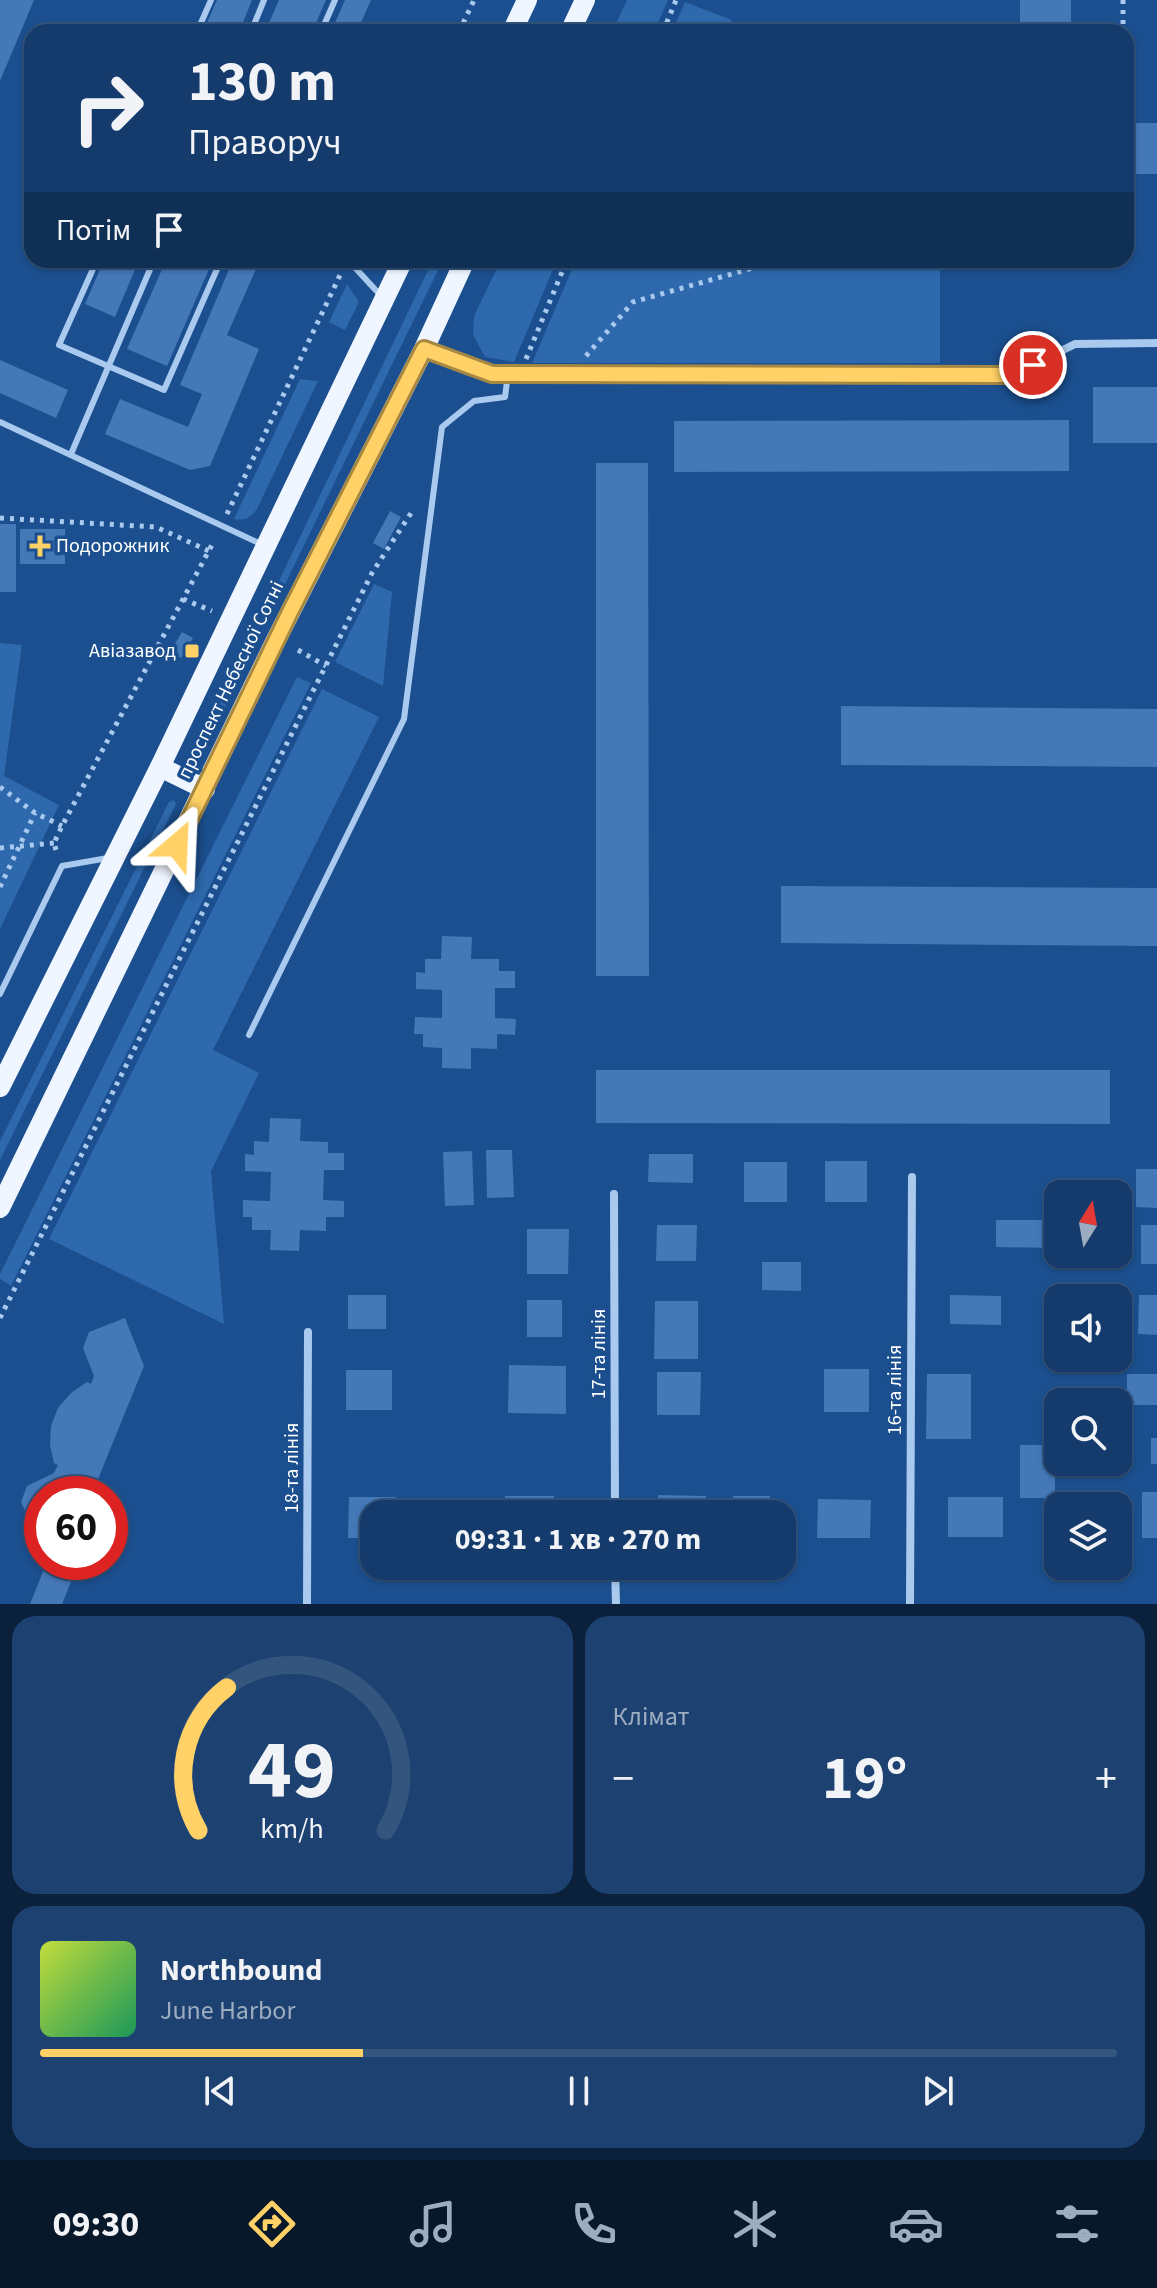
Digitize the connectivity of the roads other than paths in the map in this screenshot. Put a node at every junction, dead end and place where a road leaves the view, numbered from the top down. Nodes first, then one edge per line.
1 (211, 0) edge
2 (264, 0) edge
3 (335, 0) edge
4 (527, 0) edge
5 (585, 0) edge
6 (200, 24) edge
7 (254, 24) edge
8 (324, 24) edge
9 (516, 24) edge
10 (574, 24) edge
11 (93, 268) edge
12 (151, 268) edge
13 (217, 268) edge
14 (355, 268) edge
15 (399, 268) edge
16 (461, 268) edge
17 (384, 300) junction
18 (1157, 343) edge
19 (424, 349) junction
20 (108, 366) junction
21 (508, 374) junction
22 (0, 422) edge
23 (71, 454) junction
24 (266, 546) junction
25 (160, 767) junction
26 (205, 789) junction
27 (115, 856) junction
28 (0, 994) edge
29 (249, 1035) dead end
30 (0, 1087) edge
31 (912, 1177) dead end
32 (614, 1194) dead end
33 (0, 1208) edge
34 (308, 1332) dead end
35 (615, 1500) edge
36 (615, 1580) edge
37 (307, 1604) edge
38 (616, 1604) edge
39 (910, 1604) edge

1 - 6 lane
2 - 7 lane
3 - 8 lane
4 - 9 main road
5 - 10 main road
11 - 20 lane
12 - 20 lane
13 - 20 lane
14 - 17 lane
15 - 17 main road, проспект Небесної Сотні
16 - 19 main road, проспект Небесної Сотні
17 - 24 main road, проспект Небесної Сотні
18 - 21 street
19 - 21 street
19 - 26 main road, проспект Небесної Сотні
20 - 23 lane
21 - 29 lane
22 - 23 lane
23 - 24 lane
24 - 25 main road, проспект Небесної Сотні
25 - 26 main road
25 - 27 main road, проспект Небесної Сотні
26 - 33 main road, проспект Небесної Сотні
27 - 28 lane
27 - 30 main road, проспект Небесної Сотні
31 - 39 street, 16-та лінія
32 - 35 street, 17-та лінія
34 - 37 street, 18-та лінія
36 - 38 street

